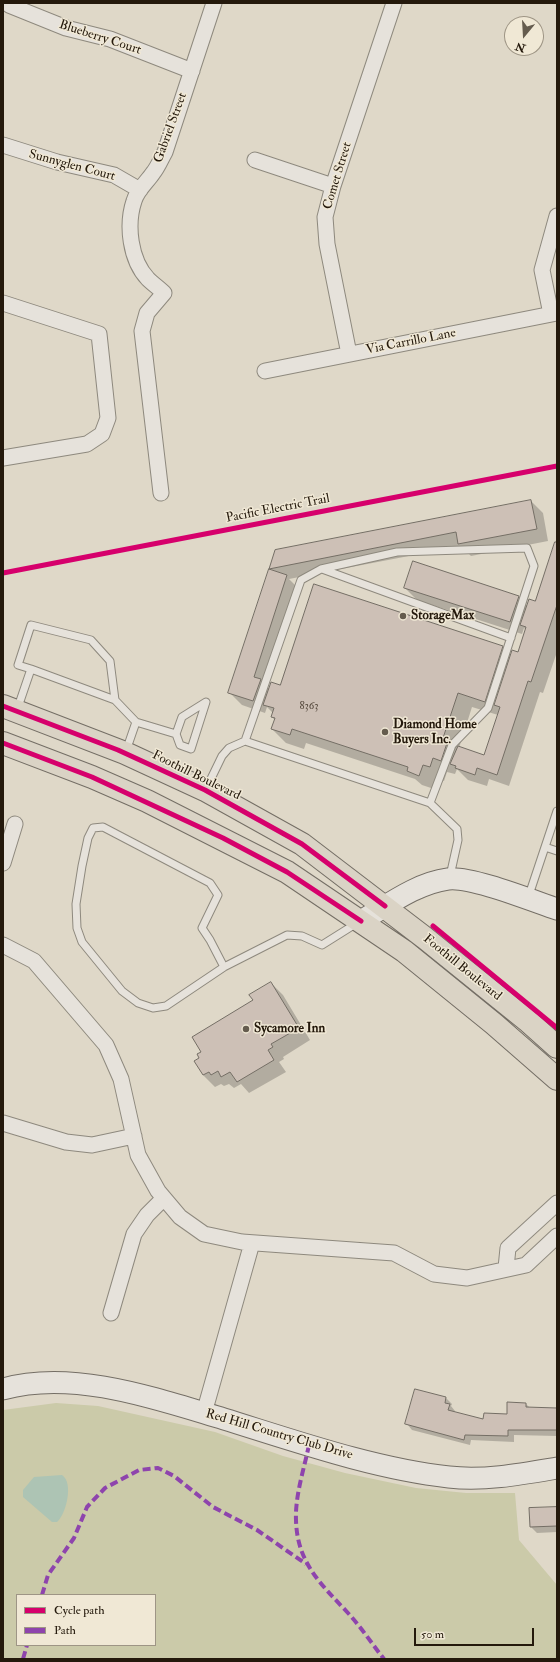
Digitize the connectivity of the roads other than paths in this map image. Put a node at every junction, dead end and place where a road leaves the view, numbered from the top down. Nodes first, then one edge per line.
1 (214, 3) edge
2 (394, 3) edge
3 (9, 5) dead end
4 (192, 71) junction
5 (3, 145) edge
6 (254, 160) dead end
7 (333, 186) junction
8 (140, 190) junction
9 (557, 216) edge
10 (3, 302) edge
11 (554, 314) edge
12 (349, 354) junction
13 (265, 371) dead end
14 (3, 458) edge
15 (161, 493) dead end
16 (321, 569) junction
17 (512, 638) junction
18 (31, 669) junction
19 (115, 700) junction
20 (10, 709) edge
21 (136, 722) junction
22 (176, 734) junction
23 (245, 741) junction
24 (3, 743) edge
25 (125, 753) junction
26 (205, 790) junction
27 (430, 803) junction
28 (557, 811) edge
29 (15, 824) dead end
30 (545, 847) junction
31 (557, 850) edge
32 (3, 863) edge
33 (450, 878) junction
34 (528, 900) junction
35 (385, 906) junction
36 (557, 909) edge
37 (361, 921) junction
38 (3, 944) edge
39 (224, 967) junction
40 (557, 1048) edge
41 (557, 1079) edge
42 (3, 1123) edge
43 (134, 1136) junction
44 (164, 1198) junction
45 (557, 1203) edge
46 (525, 1233) junction
47 (557, 1236) edge
48 (252, 1243) junction
49 (541, 1250) junction
50 (506, 1268) junction
51 (111, 1313) dead end
52 (3, 1389) edge
53 (204, 1413) junction
54 (557, 1468) edge

1 - 4 street, Gabriel Street
2 - 7 street, Comet Street
3 - 4 street, Blueberry Court
4 - 8 street, Gabriel Street
5 - 8 street, Sunnyglen Court
6 - 7 street
7 - 12 street, Comet Street
8 - 15 street, Gabriel Street
9 - 11 street
10 - 14 street
11 - 12 street, Via Carrillo Lane
12 - 13 street, Via Carrillo Lane
16 - 17 lane
16 - 17 lane
16 - 23 lane
17 - 27 lane
18 - 19 lane
18 - 19 lane
18 - 20 lane
19 - 21 lane
20 - 25 main road, Foothill Boulevard
21 - 22 lane
21 - 25 lane
22 - 22 lane
23 - 26 lane
23 - 27 lane
24 - 37 main road, Foothill Boulevard
25 - 26 main road, Foothill Boulevard
26 - 35 main road, Foothill Boulevard
27 - 33 lane
28 - 30 lane
29 - 32 street
30 - 31 lane
30 - 34 lane
33 - 34 street
33 - 35 street
34 - 36 street
35 - 37 street
35 - 40 main road, Foothill Boulevard
37 - 39 lane
37 - 41 main road, Foothill Boulevard
38 - 43 street
39 - 39 lane
42 - 43 street
43 - 44 street
44 - 48 street
44 - 51 street
45 - 46 street
46 - 49 street
46 - 50 street
47 - 49 street
48 - 50 street
48 - 53 street
49 - 50 street
52 - 53 street, Red Hill Country Club Drive
53 - 54 street, Red Hill Country Club Drive

